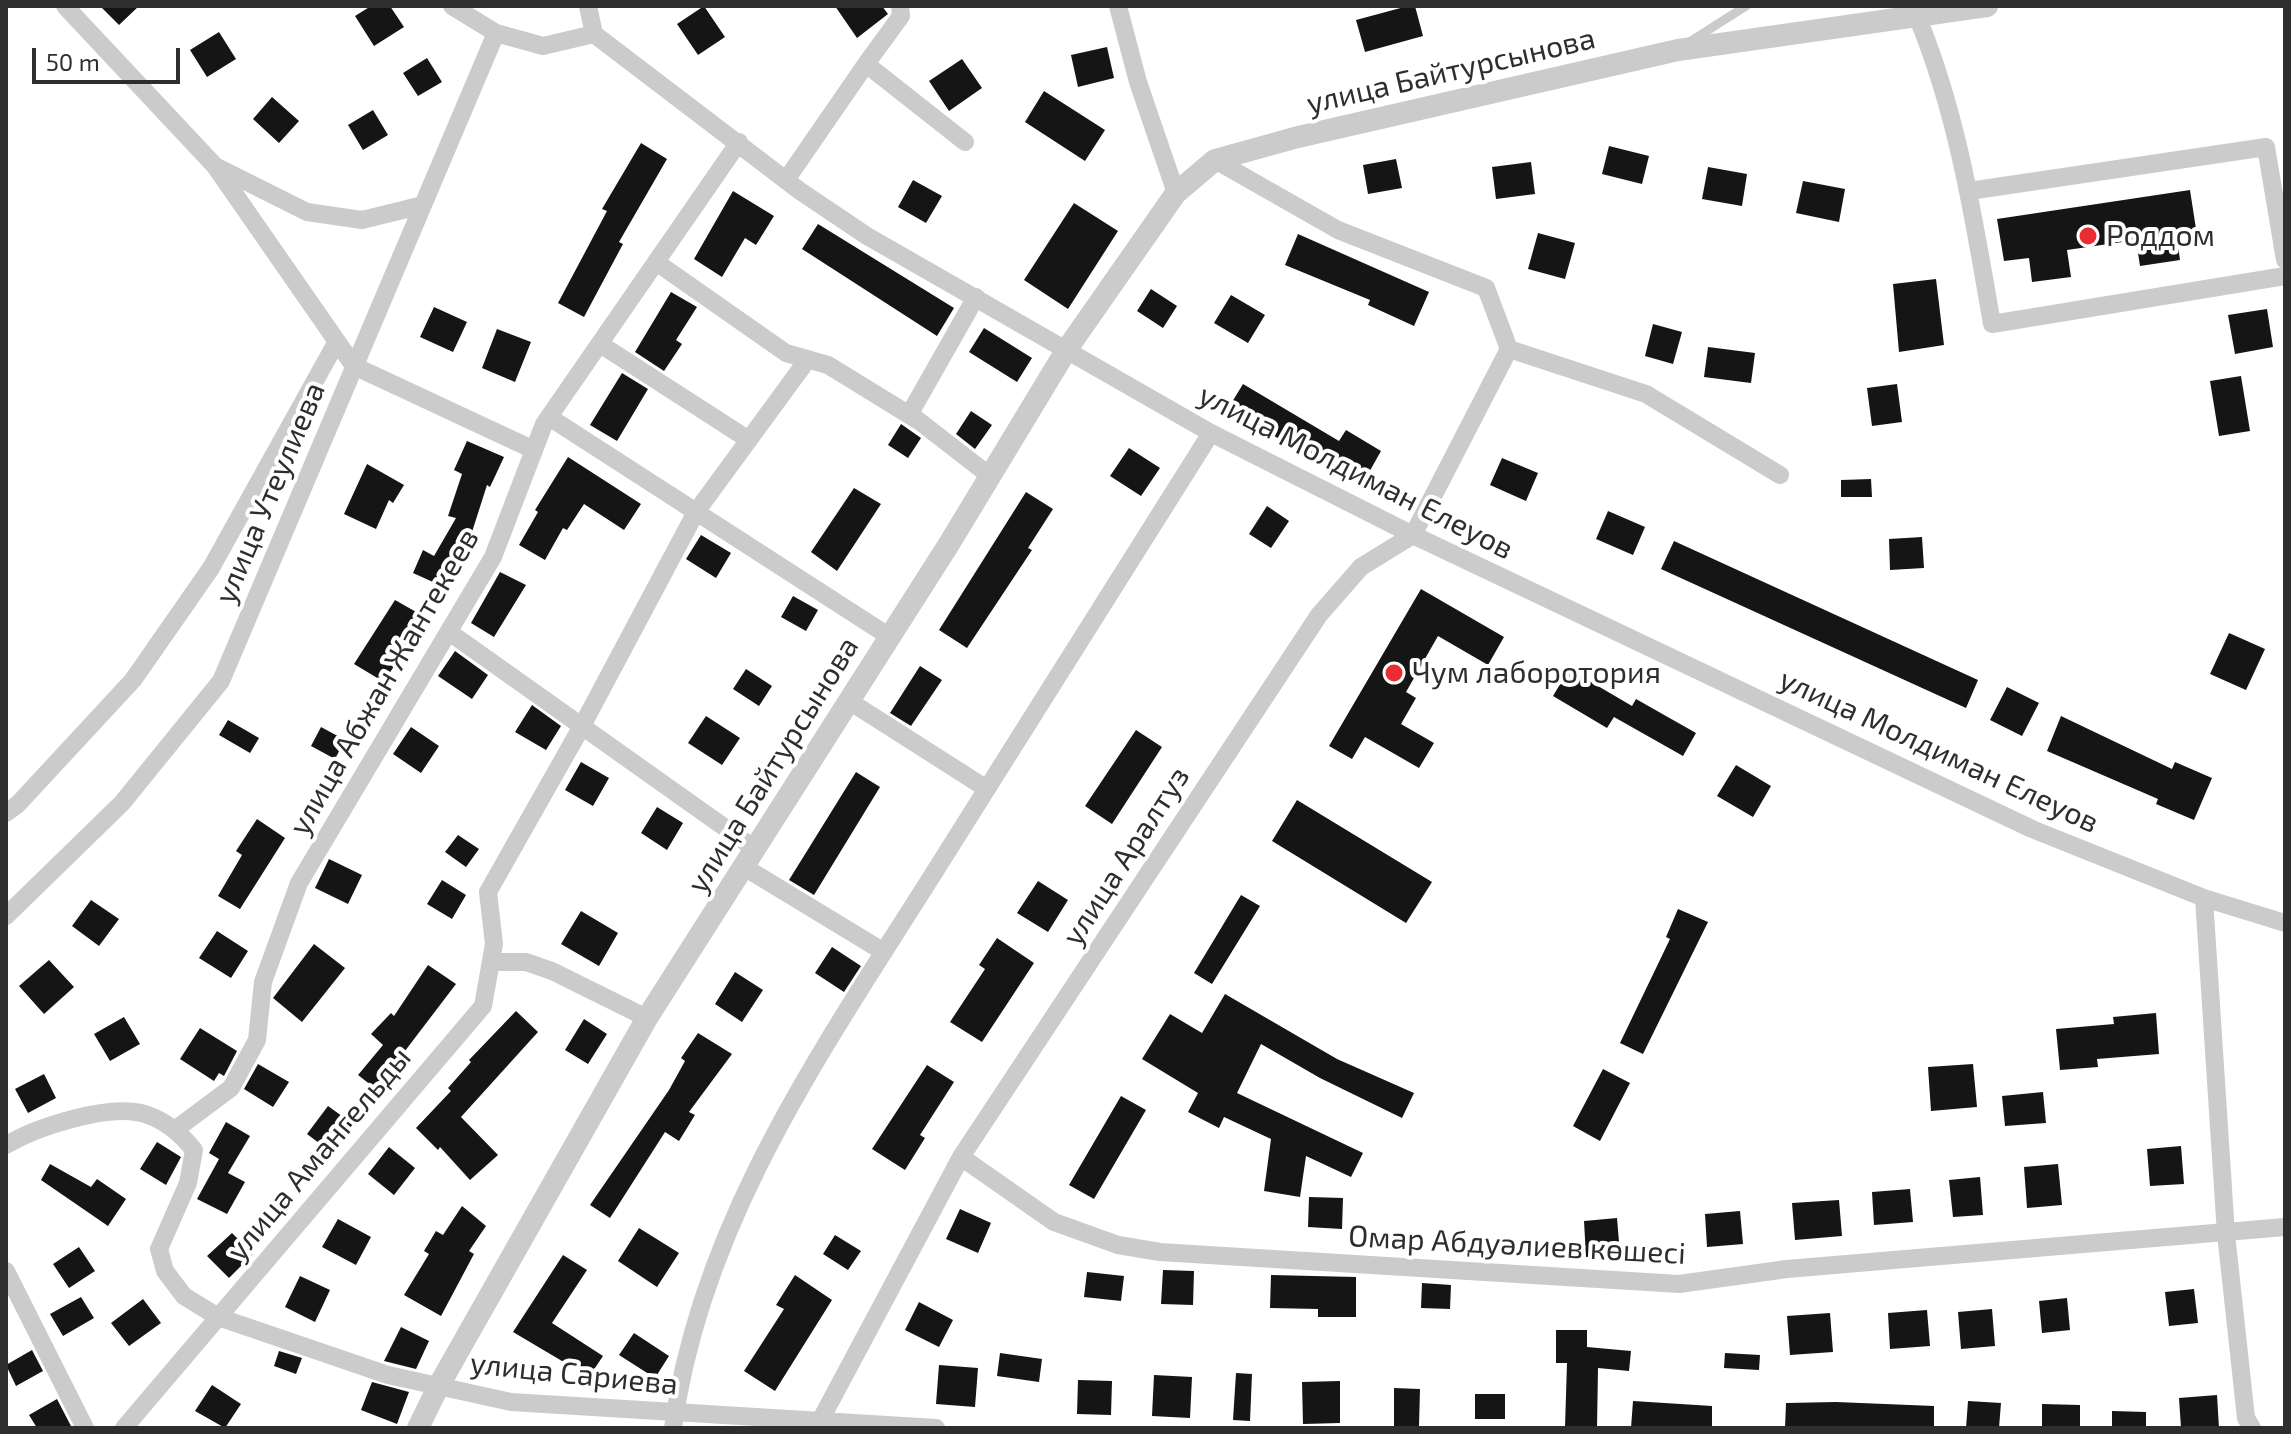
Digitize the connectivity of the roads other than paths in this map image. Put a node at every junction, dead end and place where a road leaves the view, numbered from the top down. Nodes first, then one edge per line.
1 (65, 6) edge
2 (452, 6) edge
3 (588, 6) edge
4 (900, 6) edge
5 (1118, 6) edge
6 (1746, 6) edge
7 (1987, 6) edge
8 (1917, 16) junction
9 (496, 33) junction
10 (594, 34) junction
11 (1678, 50) junction
12 (866, 64) junction
13 (739, 142) junction
14 (965, 142) dead end
15 (1215, 160) junction
16 (215, 166) junction
17 (786, 180) junction
18 (1969, 191) junction
19 (1176, 193) junction
20 (423, 205) junction
21 (2285, 260) edge
22 (656, 262) junction
23 (2285, 276) edge
24 (976, 297) junction
25 (336, 343) junction
26 (600, 344) junction
27 (1067, 349) junction
28 (1509, 349) junction
29 (808, 359) junction
30 (354, 366) junction
31 (909, 415) junction
32 (549, 417) junction
33 (1211, 433) junction
34 (749, 440) junction
35 (534, 450) junction
36 (1780, 475) dead end
37 (990, 476) junction
38 (696, 512) junction
39 (1413, 535) junction
40 (449, 632) junction
41 (890, 637) junction
42 (849, 701) junction
43 (582, 726) junction
44 (987, 789) junction
45 (6, 813) edge
46 (749, 858) junction
47 (2204, 898) junction
48 (6, 916) edge
49 (2285, 923) edge
50 (884, 952) junction
51 (491, 962) junction
52 (647, 1018) junction
53 (176, 1129) junction
54 (6, 1145) edge
55 (961, 1157) junction
56 (2285, 1227) edge
57 (2226, 1234) junction
58 (6, 1271) edge
59 (218, 1317) junction
60 (438, 1387) junction
61 (674, 1420) edge
62 (820, 1421) junction
63 (85, 1428) edge
64 (124, 1428) edge
65 (418, 1428) edge
66 (936, 1428) edge
67 (2252, 1428) edge

1 - 16 street
2 - 9 street
3 - 10 street
4 - 12 street
5 - 19 street
6 - 11 lane
7 - 8 street, улица Байтурсынова
8 - 11 street, улица Байтурсынова
8 - 18 street
9 - 10 street
9 - 20 street, улица Утеулиева
10 - 13 street, улица Молдиман Елеуов
11 - 15 street, улица Байтурсынова
12 - 14 street
12 - 17 street
13 - 17 street, улица Молдиман Елеуов
13 - 22 street, улица Абжан Жантекеев
15 - 19 street, улица Байтурсынова
15 - 28 street
16 - 20 street
16 - 25 street
17 - 24 street, улица Молдиман Елеуов
18 - 21 street
18 - 23 street
19 - 27 street, улица Байтурсынова
20 - 30 street, улица Утеулиева
22 - 26 street, улица Абжан Жантекеев
22 - 29 street
24 - 27 street, улица Молдиман Елеуов
24 - 31 street
25 - 30 street
25 - 45 street
26 - 32 street, улица Абжан Жантекеев
26 - 34 street
27 - 33 street, улица Молдиман Елеуов
27 - 37 street, улица Байтурсынова
28 - 36 street
28 - 39 street
29 - 31 street
29 - 34 street
30 - 35 street
30 - 48 street, улица Утеулиева
31 - 37 street
32 - 35 street, улица Абжан Жантекеев
32 - 38 street
33 - 39 street, улица Молдиман Елеуов
33 - 44 street
34 - 38 street
35 - 40 street, улица Абжан Жантекеев
37 - 41 street, улица Байтурсынова
38 - 41 street
38 - 43 street
39 - 47 street, улица Молдиман Елеуов
39 - 55 street, улица Аралтуз
40 - 43 street
40 - 53 street, улица Абжан Жантекеев
41 - 42 street, улица Байтурсынова
42 - 44 street
42 - 46 street, улица Байтурсынова
43 - 46 street
43 - 51 street, улица Амангельды
44 - 50 street
46 - 50 street
46 - 52 street, улица Байтурсынова
47 - 49 street, улица Молдиман Елеуов
47 - 57 street
50 - 61 street
51 - 52 street
51 - 59 street, улица Амангельды
52 - 60 street, улица Байтурсынова
53 - 54 street
53 - 59 street, улица Сариева
55 - 57 street, Омар Абдуәлиев көшесі
55 - 62 street, улица Аралтуз
56 - 57 street, Омар Абдуәлиев көшесі
57 - 67 street
58 - 63 street
59 - 60 street, улица Сариева
59 - 64 street, улица Амангельды
60 - 61 street, улица Сариева
60 - 65 street, улица Байтурсынова
61 - 62 street, улица Сариева
62 - 66 street, улица Сариева

